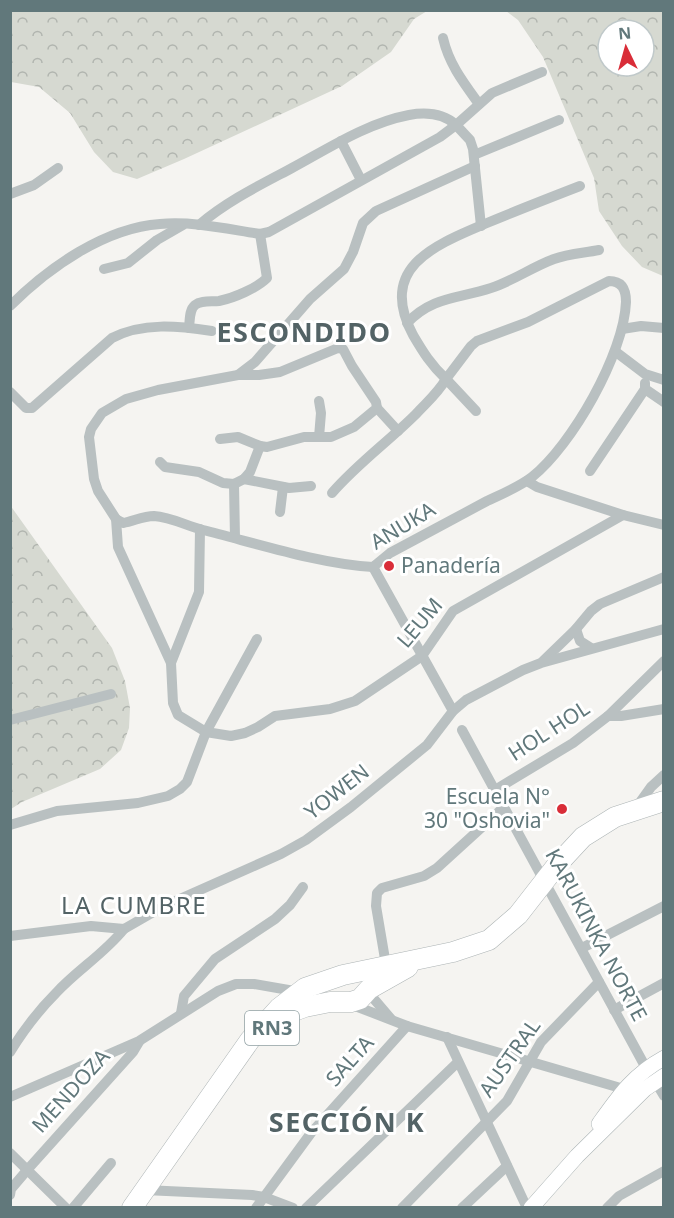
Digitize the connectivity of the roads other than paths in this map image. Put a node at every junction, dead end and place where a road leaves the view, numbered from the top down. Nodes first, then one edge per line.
1 (443, 38) dead end
2 (542, 72) dead end
3 (478, 104) junction
4 (559, 120) dead end
5 (456, 125) junction
6 (341, 141) junction
7 (475, 160) junction
8 (58, 168) dead end
9 (361, 180) junction
10 (580, 186) dead end
11 (10, 194) edge
12 (186, 223) junction
13 (199, 225) junction
14 (481, 226) junction
15 (260, 234) junction
16 (599, 250) dead end
17 (104, 269) dead end
18 (24, 292) junction
19 (10, 295) edge
20 (10, 306) edge
21 (407, 323) junction
22 (663, 327) edge
23 (189, 328) junction
24 (622, 329) junction
25 (212, 331) dead end
26 (616, 352) junction
27 (645, 374) junction
28 (238, 375) junction
29 (446, 379) junction
30 (663, 380) edge
31 (645, 389) junction
32 (10, 392) edge
33 (319, 401) dead end
34 (663, 402) edge
35 (377, 408) junction
36 (476, 411) dead end
37 (398, 431) junction
38 (319, 437) junction
39 (220, 439) dead end
40 (260, 446) junction
41 (160, 462) dead end
42 (590, 471) dead end
43 (527, 481) junction
44 (239, 482) junction
45 (311, 486) dead end
46 (283, 487) junction
47 (332, 494) dead end
48 (280, 512) dead end
49 (622, 515) junction
50 (116, 519) junction
51 (663, 525) edge
52 (200, 529) junction
53 (235, 538) junction
54 (374, 567) junction
55 (663, 576) edge
56 (576, 629) junction
57 (663, 629) edge
58 (257, 639) dead end
59 (591, 648) junction
60 (422, 656) junction
61 (663, 661) edge
62 (171, 663) junction
63 (541, 663) junction
64 (111, 694) dead end
65 (663, 709) edge
66 (453, 711) junction
67 (608, 716) junction
68 (10, 720) edge
69 (462, 730) dead end
70 (206, 732) junction
71 (663, 775) edge
72 (495, 790) junction
73 (663, 801) edge
74 (504, 807) junction
75 (636, 809) junction
76 (10, 825) edge
77 (545, 882) junction
78 (303, 887) dead end
79 (663, 906) edge
80 (124, 930) junction
81 (10, 936) edge
82 (582, 948) junction
83 (430, 957) junction
84 (386, 965) junction
85 (358, 973) junction
86 (336, 977) junction
87 (599, 982) junction
88 (663, 983) edge
89 (368, 991) junction
90 (299, 992) junction
91 (338, 1000) junction
92 (614, 1010) junction
93 (181, 1013) junction
94 (394, 1022) junction
95 (408, 1026) junction
96 (447, 1037) junction
97 (139, 1041) junction
98 (10, 1052) edge
99 (663, 1058) edge
100 (529, 1060) junction
101 (458, 1062) junction
102 (646, 1068) junction
103 (222, 1078) junction
104 (659, 1079) edge
105 (624, 1089) junction
106 (663, 1096) edge
107 (10, 1097) edge
108 (487, 1124) junction
109 (10, 1153) edge
110 (577, 1156) junction
111 (111, 1163) dead end
112 (507, 1166) junction
113 (28, 1169) junction
114 (663, 1171) edge
115 (145, 1190) junction
116 (10, 1195) edge
117 (264, 1197) junction
118 (66, 1208) edge
119 (74, 1208) edge
120 (132, 1208) edge
121 (256, 1208) edge
122 (293, 1208) edge
123 (306, 1208) edge
124 (402, 1208) edge
125 (462, 1208) edge
126 (529, 1208) edge
127 (607, 1208) edge

1 - 3 street
2 - 3 street
3 - 5 street
4 - 7 street
5 - 6 street
5 - 7 street
5 - 9 street
6 - 9 street
6 - 13 street
7 - 14 street
7 - 28 street
8 - 11 street
9 - 15 street
10 - 14 street
12 - 13 street
12 - 17 street
12 - 18 street
13 - 15 street
14 - 21 street
15 - 23 street
16 - 21 street
18 - 19 street
18 - 20 street
21 - 29 street
22 - 24 street
23 - 25 street
23 - 32 street
24 - 26 street, ANUKA
24 - 29 street, ANUKA
26 - 27 street
26 - 43 street, ANUKA
27 - 30 street
27 - 31 street
28 - 35 street
28 - 50 street
29 - 36 street
29 - 37 street
31 - 34 street
31 - 42 street
33 - 38 street
35 - 37 street
35 - 38 street
37 - 47 street
38 - 40 street
39 - 40 street
40 - 44 street
41 - 44 street
43 - 49 street
43 - 54 street, ANUKA
44 - 46 street
44 - 53 street
45 - 46 street
46 - 48 street
49 - 51 street
49 - 60 street, LEUM
50 - 52 street, ANUKA
50 - 62 street
52 - 53 street, ANUKA
52 - 62 street
53 - 54 street, ANUKA
54 - 60 street
55 - 56 street
56 - 59 street
56 - 63 street
57 - 59 street, YOWEN
58 - 70 street
59 - 63 street, YOWEN
60 - 66 street
60 - 70 street, LEUM
61 - 67 street
62 - 70 street
63 - 66 street, YOWEN
64 - 68 street
65 - 67 street, HOL HOL
66 - 80 street, YOWEN
67 - 72 street, HOL HOL
69 - 72 street, KARUKINKA NORTE
70 - 76 street
71 - 75 street
72 - 74 street, KARUKINKA NORTE
73 - 75 highway, RN3
74 - 77 street, KARUKINKA NORTE
74 - 84 street
75 - 77 highway, RN3
77 - 82 street, KARUKINKA NORTE
77 - 83 highway, RN3
78 - 93 street
79 - 82 street
80 - 81 street
80 - 98 street, YOWEN
82 - 87 street, KARUKINKA NORTE
83 - 84 highway, RN3
83 - 89 highway, RN3
84 - 85 highway, RN3
85 - 86 highway, RN3
85 - 89 highway
86 - 90 highway, RN3
86 - 91 highway
87 - 92 street, KARUKINKA NORTE
87 - 100 street, AUSTRAL
88 - 92 street
89 - 91 highway, RN3
89 - 94 street
90 - 91 street
90 - 93 street
90 - 103 highway, RN3
91 - 94 street
91 - 103 highway, RN3
92 - 102 street, KARUKINKA NORTE
93 - 97 street
94 - 95 street
95 - 96 street
95 - 117 street, SALTA
96 - 100 street
96 - 101 street
97 - 107 street
97 - 113 street, MENDOZA
99 - 102 main road
100 - 105 street
100 - 108 street, AUSTRAL
101 - 108 street
101 - 123 street
102 - 105 main road
103 - 115 highway, RN3
104 - 106 street
104 - 110 main road
105 - 110 main road
108 - 112 street
108 - 124 street, AUSTRAL
109 - 113 street
110 - 126 main road
111 - 119 street
112 - 125 street
112 - 126 street
113 - 116 street, MENDOZA
113 - 118 street
114 - 127 street
115 - 117 street
115 - 120 highway, RN3
117 - 121 street, SALTA
117 - 122 street

